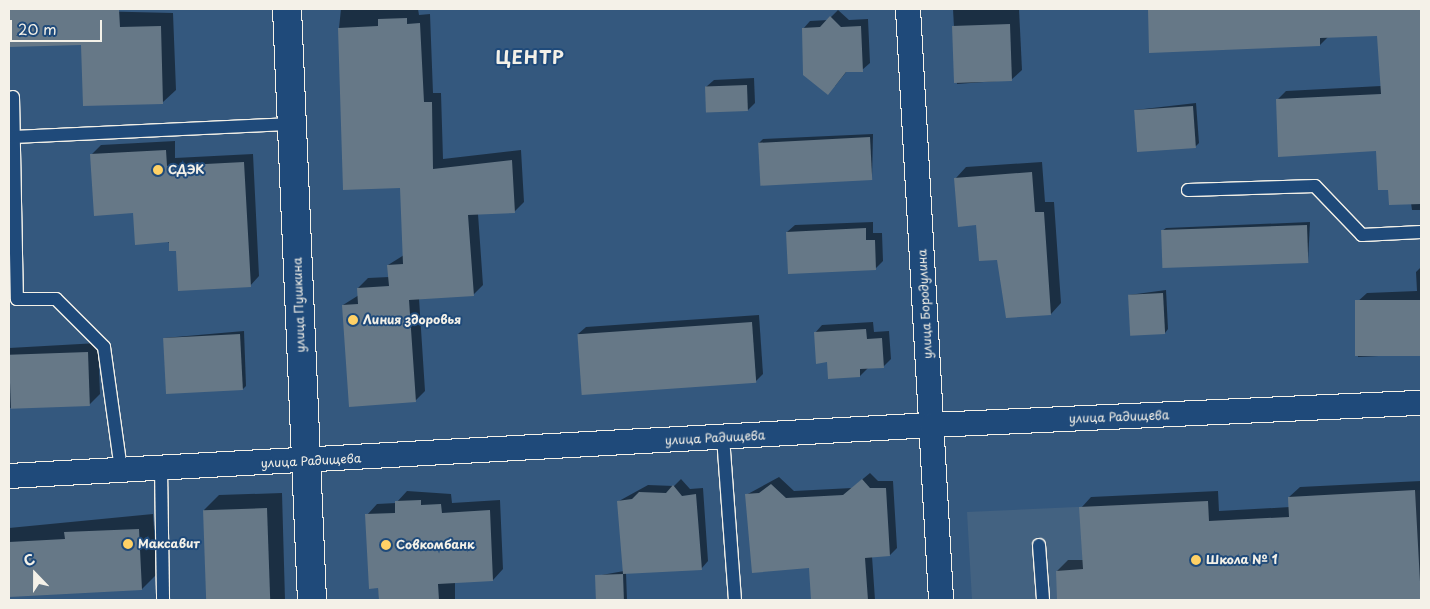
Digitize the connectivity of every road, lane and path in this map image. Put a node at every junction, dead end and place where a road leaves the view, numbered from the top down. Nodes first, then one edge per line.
1 (287, 9) edge
2 (908, 9) edge
3 (13, 97) dead end
4 (292, 124) junction
5 (14, 137) junction
6 (1188, 190) dead end
7 (1421, 232) edge
8 (13, 299) edge
9 (1421, 403) edge
10 (932, 425) junction
11 (723, 437) junction
12 (306, 462) junction
13 (161, 468) junction
14 (121, 470) junction
15 (9, 476) edge
16 (1039, 545) dead end
17 (162, 600) edge
18 (312, 600) edge
19 (735, 600) edge
20 (941, 600) edge
21 (1043, 600) edge

1 - 4 street, улица Пушкина
2 - 10 street, улица Бородулина
3 - 5 lane
4 - 5 lane
4 - 12 street, улица Пушкина
5 - 8 lane
6 - 7 lane
8 - 14 lane
9 - 10 street, улица Радищева
10 - 11 street, улица Радищева
10 - 20 street, улица Бородулина
11 - 12 street, улица Радищева
11 - 19 lane
12 - 13 street, улица Радищева
12 - 18 street, улица Пушкина
13 - 14 street, улица Радищева
13 - 17 lane
14 - 15 street, улица Радищева
16 - 21 lane

